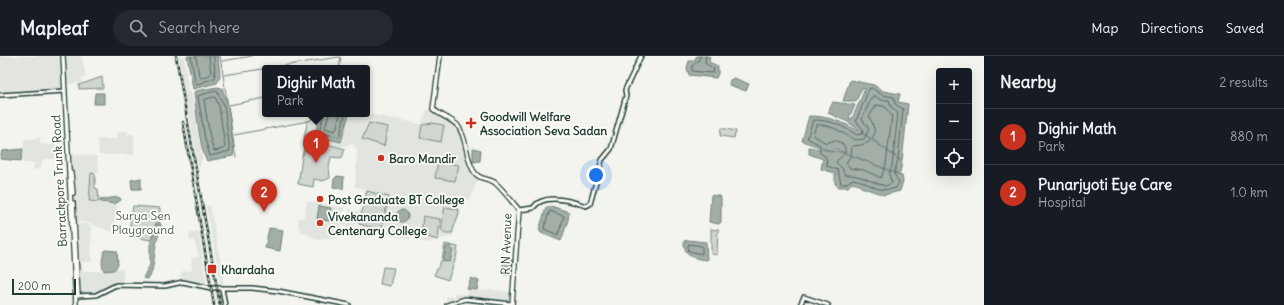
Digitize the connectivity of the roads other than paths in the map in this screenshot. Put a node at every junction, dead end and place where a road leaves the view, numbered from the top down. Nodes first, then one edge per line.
1 (64, 56) edge
2 (440, 56) edge
3 (641, 56) edge
4 (65, 91) junction
5 (0, 95) edge
6 (519, 210) junction
7 (222, 289) junction
8 (76, 296) junction
9 (77, 305) edge
10 (225, 305) edge
11 (348, 305) edge
12 (447, 305) edge
13 (512, 305) edge
14 (800, 305) edge
15 (828, 305) edge

1 - 4 main road, Barrackpore Trunk Road
1 - 8 main road, Barrackpore Trunk Road
2 - 6 main road, R N Avenue
3 - 6 street
4 - 5 street
4 - 8 main road, Barrackpore Trunk Road
6 - 13 main road, R N Avenue
7 - 8 street
7 - 10 street
7 - 11 street
8 - 9 main road, Barrackpore Trunk Road
12 - 13 street
14 - 15 street

